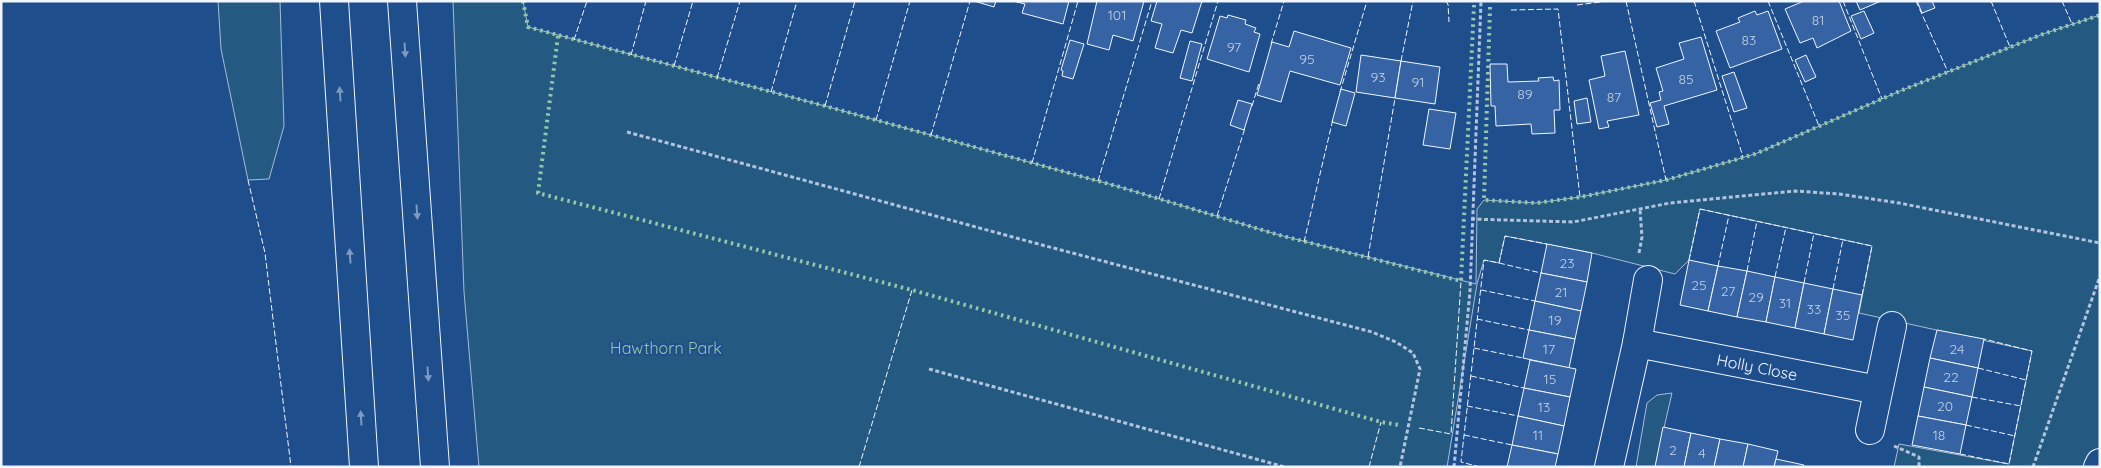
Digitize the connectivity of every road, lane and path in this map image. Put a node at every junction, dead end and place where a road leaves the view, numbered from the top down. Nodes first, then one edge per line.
1 (334, 1) edge
2 (402, 1) edge
3 (1481, 1) edge
4 (627, 132) dead end
5 (1640, 209) junction
6 (1471, 219) junction
7 (2100, 243) edge
8 (2100, 276) edge
9 (1648, 280) joint
10 (1892, 326) dead end
11 (1637, 343) junction
12 (929, 369) dead end
13 (1878, 390) junction
14 (1870, 430) joint
15 (2100, 463) edge
16 (364, 467) edge
17 (434, 467) edge
18 (1285, 467) edge
19 (1400, 467) edge
20 (1454, 467) edge
21 (1609, 467) edge
22 (1918, 467) edge
23 (2033, 467) edge
24 (2098, 467) edge

16 -> 1 main road
2 -> 17 main road
3 - 6 path
4 - 19 path
5 - 6 path
5 - 7 path
5 - 9 path
6 - 20 path
8 - 23 path
9 - 11 main road
10 - 13 main road
11 - 13 main road, Holly Close
11 - 21 main road
12 - 18 path
13 - 14 main road
14 - 22 path
15 - 24 main road

